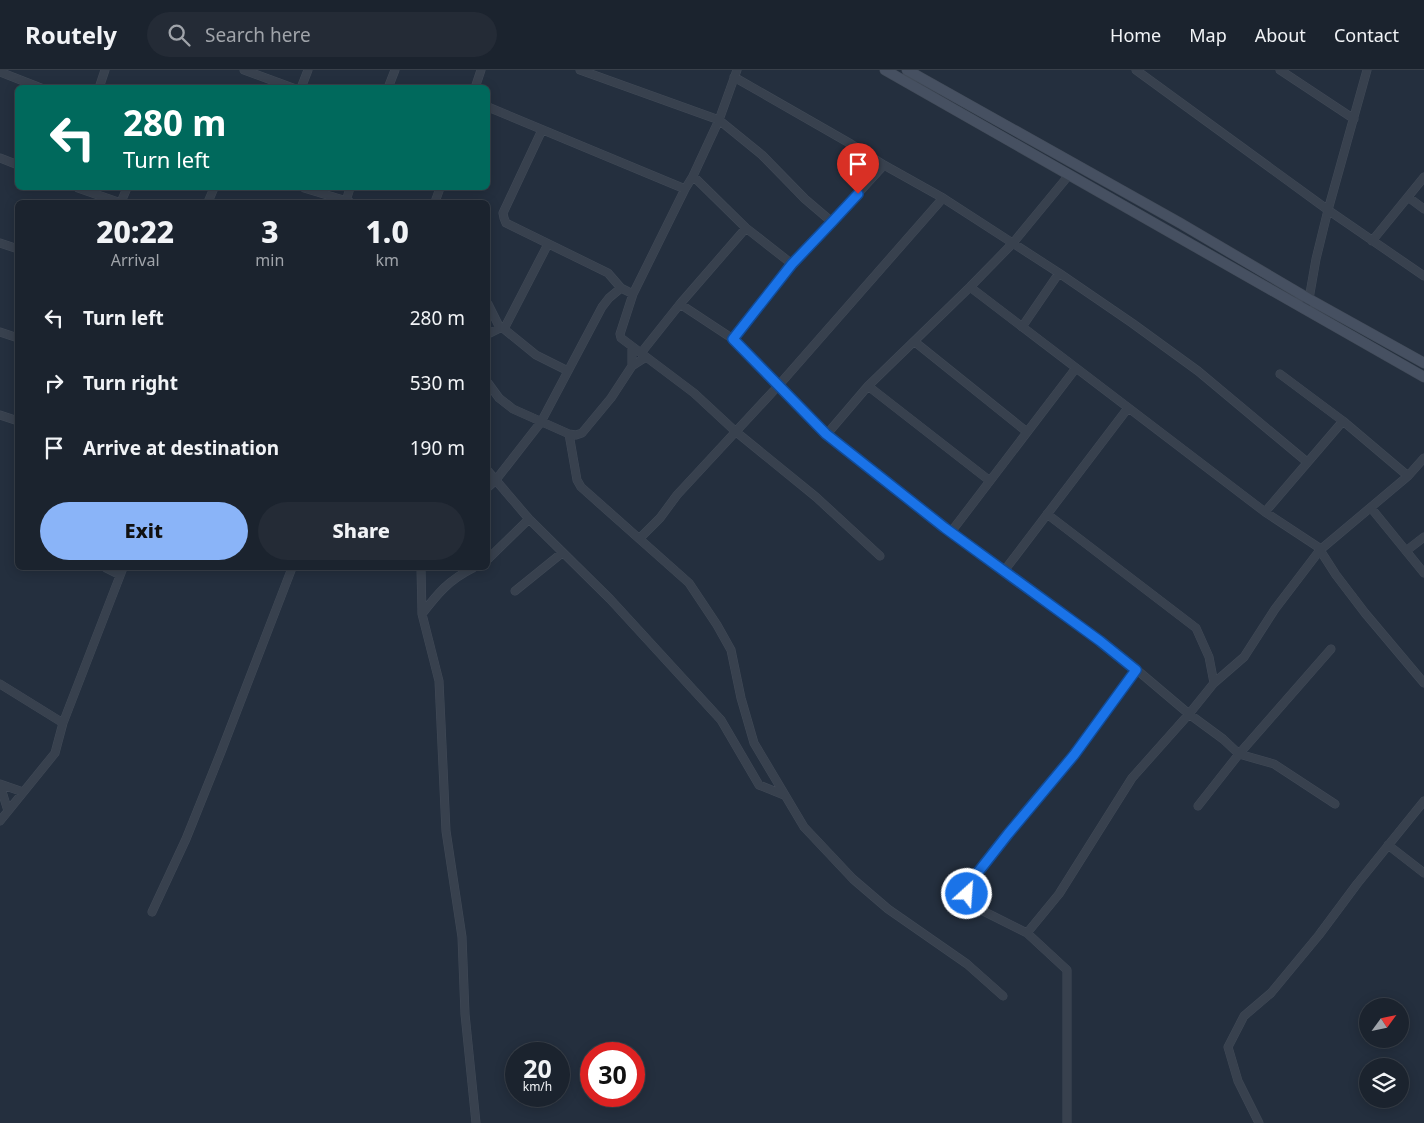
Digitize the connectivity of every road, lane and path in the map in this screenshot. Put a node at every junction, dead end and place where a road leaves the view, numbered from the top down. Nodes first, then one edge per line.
1 (105, 70) edge
2 (244, 70) edge
3 (308, 70) edge
4 (395, 70) edge
5 (481, 70) edge
6 (580, 70) edge
7 (885, 70) edge
8 (907, 70) edge
9 (1136, 70) edge
10 (1280, 70) edge
11 (1368, 70) edge
12 (0, 72) edge
13 (11, 73) edge
14 (736, 73) edge
15 (35, 85) edge
16 (100, 85) edge
17 (285, 85) edge
18 (303, 85) edge
19 (389, 85) edge
20 (476, 85) edge
21 (490, 108) edge
22 (1354, 119) junction
23 (719, 120) junction
24 (542, 130) junction
25 (0, 158) edge
26 (15, 164) edge
27 (884, 165) junction
28 (1069, 175) junction
29 (693, 176) junction
30 (1424, 177) edge
31 (684, 189) junction
32 (84, 190) edge
33 (310, 190) edge
34 (1408, 197) junction
35 (943, 198) junction
36 (113, 200) edge
37 (342, 200) edge
38 (1424, 209) edge
39 (1328, 210) junction
40 (832, 222) junction
41 (746, 228) junction
42 (1372, 241) junction
43 (0, 243) edge
44 (1013, 243) junction
45 (548, 244) junction
46 (15, 248) edge
47 (792, 264) junction
48 (1059, 273) junction
49 (1424, 276) edge
50 (970, 287) junction
51 (621, 288) junction
52 (633, 294) junction
53 (1310, 299) junction
54 (680, 304) junction
55 (490, 307) edge
56 (1303, 309) junction
57 (1022, 327) junction
58 (502, 328) junction
59 (0, 332) edge
60 (490, 333) edge
61 (15, 337) edge
62 (733, 339) junction
63 (915, 342) junction
64 (632, 347) junction
65 (643, 355) junction
66 (1424, 363) edge
67 (632, 366) junction
68 (1076, 368) junction
69 (568, 371) junction
70 (1280, 374) dead end
71 (1424, 377) edge
72 (778, 385) junction
73 (490, 386) edge
74 (868, 386) junction
75 (1128, 408) junction
76 (0, 415) edge
77 (15, 420) edge
78 (1343, 421) junction
79 (541, 422) junction
80 (735, 431) junction
81 (1027, 432) junction
82 (569, 434) junction
83 (826, 434) junction
84 (1424, 458) edge
85 (1307, 462) junction
86 (490, 474) edge
87 (1408, 476) junction
88 (495, 481) junction
89 (990, 482) junction
90 (490, 485) edge
91 (1371, 508) junction
92 (1265, 512) junction
93 (1047, 514) junction
94 (529, 519) junction
95 (951, 532) junction
96 (1424, 537) edge
97 (640, 538) junction
98 (1320, 550) junction
99 (1406, 551) junction
100 (562, 553) junction
101 (880, 556) dead end
102 (490, 557) edge
103 (291, 570) edge
104 (421, 570) edge
105 (469, 570) edge
106 (122, 571) edge
107 (1004, 571) junction
108 (1424, 573) edge
109 (515, 591) dead end
110 (422, 614) junction
111 (1331, 649) dead end
112 (1136, 670) junction
113 (1214, 683) junction
114 (1424, 683) edge
115 (0, 684) edge
116 (1188, 714) junction
117 (64, 723) junction
118 (1239, 754) junction
119 (0, 784) edge
120 (23, 792) junction
121 (784, 795) junction
122 (1424, 801) edge
123 (1335, 804) dead end
124 (1198, 806) dead end
125 (8, 811) junction
126 (0, 821) edge
127 (1388, 846) junction
128 (1424, 872) edge
129 (152, 912) dead end
130 (1027, 933) junction
131 (1003, 996) dead end
132 (476, 1123) edge
133 (1067, 1123) edge
134 (1259, 1123) edge

1 - 16 street
2 - 17 street
3 - 18 street
4 - 19 street
5 - 20 street
6 - 23 street
7 - 28 main road
8 - 53 main road
9 - 39 street
10 - 22 street
11 - 22 street
12 - 13 street
13 - 15 street
14 - 23 street
14 - 27 street
21 - 24 street
22 - 39 street
23 - 29 street
23 - 40 street
24 - 31 street
24 - 45 street
25 - 26 street
27 - 35 street
27 - 40 street
28 - 44 street
28 - 56 main road
29 - 31 street
29 - 41 street
30 - 34 street
31 - 52 street
32 - 36 street
33 - 37 street
34 - 38 street
34 - 42 street
35 - 44 street
35 - 72 street
39 - 42 street
39 - 53 street
40 - 47 street
41 - 47 street
41 - 54 street
42 - 49 street
43 - 46 street
44 - 48 street
44 - 50 street
45 - 51 street
45 - 58 street
47 - 62 street
48 - 57 street
48 - 85 street
50 - 57 street
50 - 63 street
51 - 52 street
51 - 69 street
52 - 64 street
53 - 56 street
53 - 66 main road
54 - 62 street
54 - 65 street
55 - 58 street
56 - 71 main road
57 - 68 street
58 - 60 street
58 - 69 street
59 - 61 street
62 - 72 street
63 - 74 street
63 - 81 street
64 - 65 street
64 - 67 street
65 - 67 street
65 - 80 street
67 - 82 street
68 - 75 street
68 - 81 street
69 - 79 street
70 - 78 street
72 - 80 street
72 - 83 street
73 - 79 street
74 - 83 street
74 - 89 street
75 - 92 street
75 - 93 street
76 - 77 street
78 - 85 street
78 - 87 street
79 - 82 street
79 - 88 street
80 - 97 street
80 - 101 street
81 - 89 street
82 - 97 street
83 - 95 street
84 - 87 street
85 - 92 street
86 - 88 street
87 - 91 street
88 - 90 street
88 - 94 street
89 - 95 street
91 - 98 street
91 - 99 street
92 - 98 street
93 - 107 street
93 - 113 street
94 - 100 street
94 - 102 street
95 - 107 street
96 - 99 street
97 - 121 street
98 - 113 street
98 - 114 street
99 - 108 street
100 - 109 street
100 - 121 street
103 - 129 street
104 - 110 street
105 - 110 street
106 - 117 street
107 - 112 street
110 - 132 street
111 - 118 street
112 - 116 street
112 - 130 street
113 - 116 street
115 - 117 street
116 - 118 street
116 - 130 street
117 - 120 street
118 - 123 street
118 - 124 street
119 - 120 street
119 - 125 street
120 - 125 street
121 - 131 street
122 - 127 street
125 - 126 street
127 - 128 street
127 - 134 street
130 - 133 street

